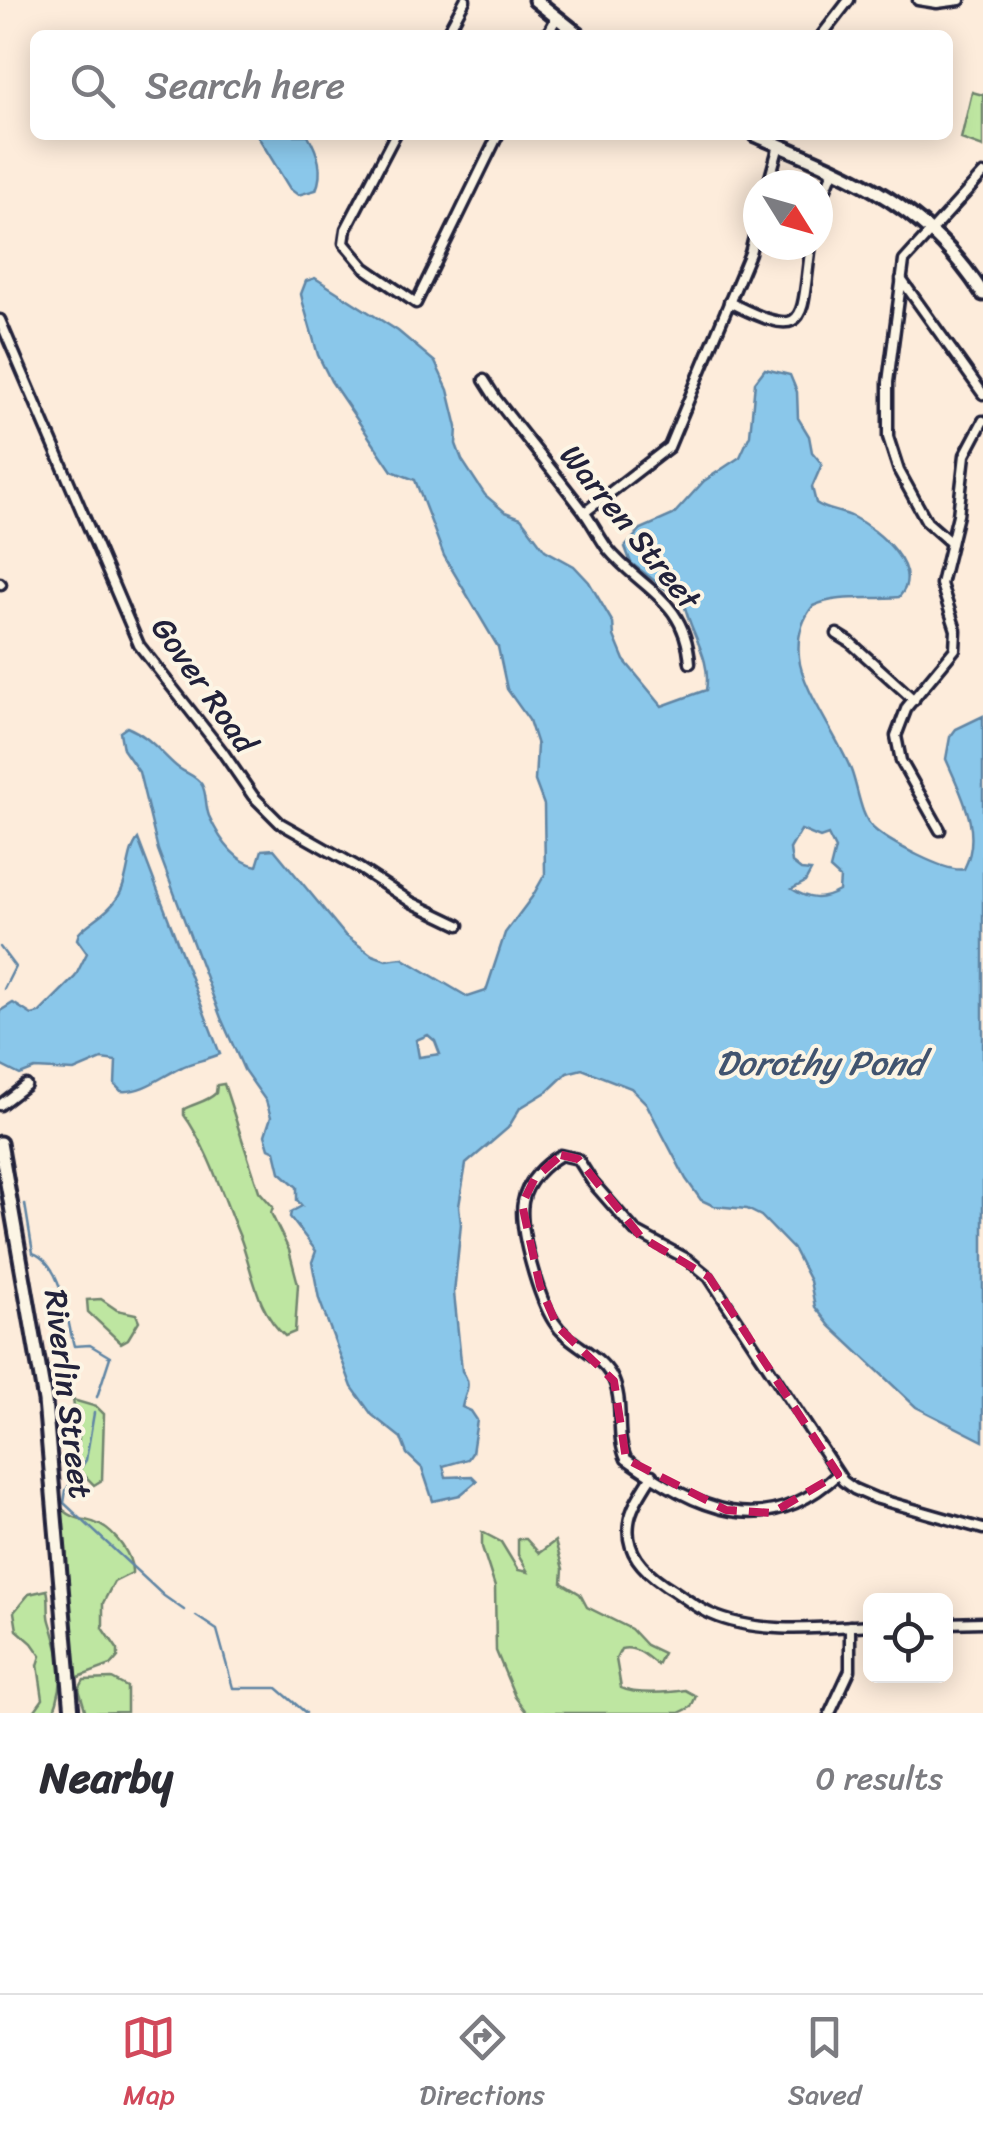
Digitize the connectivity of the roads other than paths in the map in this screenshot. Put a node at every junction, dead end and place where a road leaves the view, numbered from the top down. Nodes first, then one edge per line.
1 (466, 0) edge
2 (535, 0) edge
3 (849, 0) edge
4 (918, 0) edge
5 (960, 0) edge
6 (556, 17) junction
7 (449, 30) edge
8 (550, 30) edge
9 (572, 30) edge
10 (826, 30) edge
11 (393, 140) edge
12 (496, 140) edge
13 (767, 140) edge
14 (778, 145) junction
15 (834, 169) joint
16 (772, 170) edge
17 (983, 174) edge
18 (932, 229) junction
19 (747, 260) edge
20 (810, 260) edge
21 (900, 279) junction
22 (983, 294) edge
23 (730, 302) junction
24 (0, 320) edge
25 (484, 380) dead end
26 (983, 394) edge
27 (983, 421) edge
28 (585, 512) junction
29 (951, 544) junction
30 (837, 634) dead end
31 (690, 663) dead end
32 (914, 700) junction
33 (940, 830) dead end
34 (458, 925) dead end
35 (26, 1085) dead end
36 (0, 1106) edge
37 (0, 1143) edge
38 (838, 1474) junction
39 (652, 1475) junction
40 (983, 1529) edge
41 (983, 1622) edge
42 (953, 1623) edge
43 (863, 1625) edge
44 (850, 1626) junction
45 (72, 1713) edge
46 (830, 1713) edge

1 - 7 street
2 - 6 street
3 - 10 street
4 - 5 street
6 - 8 street
6 - 9 street
11 - 12 street
13 - 14 street
14 - 15 street
14 - 16 street
15 - 18 street
17 - 18 street
18 - 21 street
18 - 22 street
19 - 23 street
20 - 23 street
21 - 26 street
21 - 29 street
23 - 28 street
24 - 34 street, Gover Road
25 - 28 street, Warren Street
27 - 29 street
28 - 31 street, Warren Street
29 - 32 street
30 - 32 street
32 - 33 street
35 - 36 street
37 - 45 street, Riverlin Street
38 - 39 street
38 - 39 street
38 - 40 street
39 - 44 street
41 - 42 street
43 - 44 street
44 - 46 street

